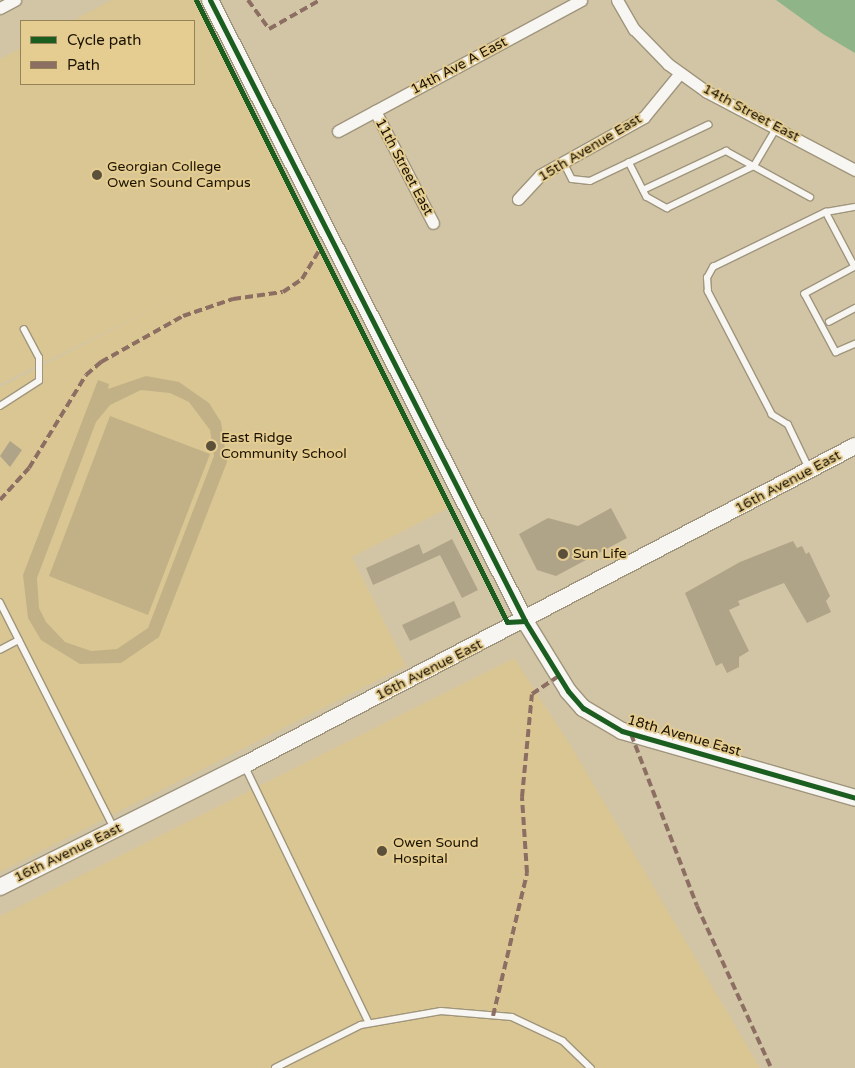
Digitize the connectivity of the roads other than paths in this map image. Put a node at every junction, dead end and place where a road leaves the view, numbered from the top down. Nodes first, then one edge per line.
1 (14, 0) edge
2 (210, 0) edge
3 (581, 0) edge
4 (617, 0) edge
5 (0, 8) edge
6 (680, 73) junction
7 (375, 111) junction
8 (708, 125) dead end
9 (777, 127) junction
10 (338, 131) dead end
11 (563, 161) junction
12 (629, 162) junction
13 (754, 166) junction
14 (855, 170) edge
15 (643, 190) junction
16 (810, 197) dead end
17 (518, 199) dead end
18 (855, 207) edge
19 (826, 212) junction
20 (433, 223) dead end
21 (855, 267) edge
22 (855, 308) edge
23 (829, 322) dead end
24 (24, 330) dead end
25 (855, 344) edge
26 (0, 406) edge
27 (855, 446) edge
28 (810, 470) junction
29 (0, 602) edge
30 (525, 621) junction
31 (19, 640) junction
32 (0, 650) edge
33 (244, 765) junction
34 (855, 798) edge
35 (115, 830) junction
36 (0, 887) edge
37 (370, 1022) junction
38 (275, 1068) edge
39 (591, 1068) edge

1 - 5 street
2 - 30 street, 18th Avenue East
3 - 7 street, 14th Ave A East
4 - 6 street, 14th Street East
6 - 9 street, 14th Street East
6 - 11 street, 15th Avenue East
7 - 10 street, 14th Ave A East
7 - 20 street, 11th Street East
8 - 12 lane
9 - 13 lane
9 - 14 street, 14th Street East
11 - 12 lane
11 - 17 street, 15th Avenue East
12 - 15 lane
13 - 15 lane
13 - 15 lane
13 - 16 lane
18 - 19 lane
19 - 21 lane
19 - 28 lane
21 - 25 lane
22 - 23 lane
24 - 26 lane
27 - 28 street, 16th Avenue East
28 - 30 street, 16th Avenue East
29 - 31 lane
30 - 33 street, 16th Avenue East
30 - 34 street, 18th Avenue East
31 - 32 lane
31 - 35 lane
33 - 35 street, 16th Avenue East
33 - 37 lane
35 - 36 street, 16th Avenue East
37 - 38 lane
37 - 39 lane

